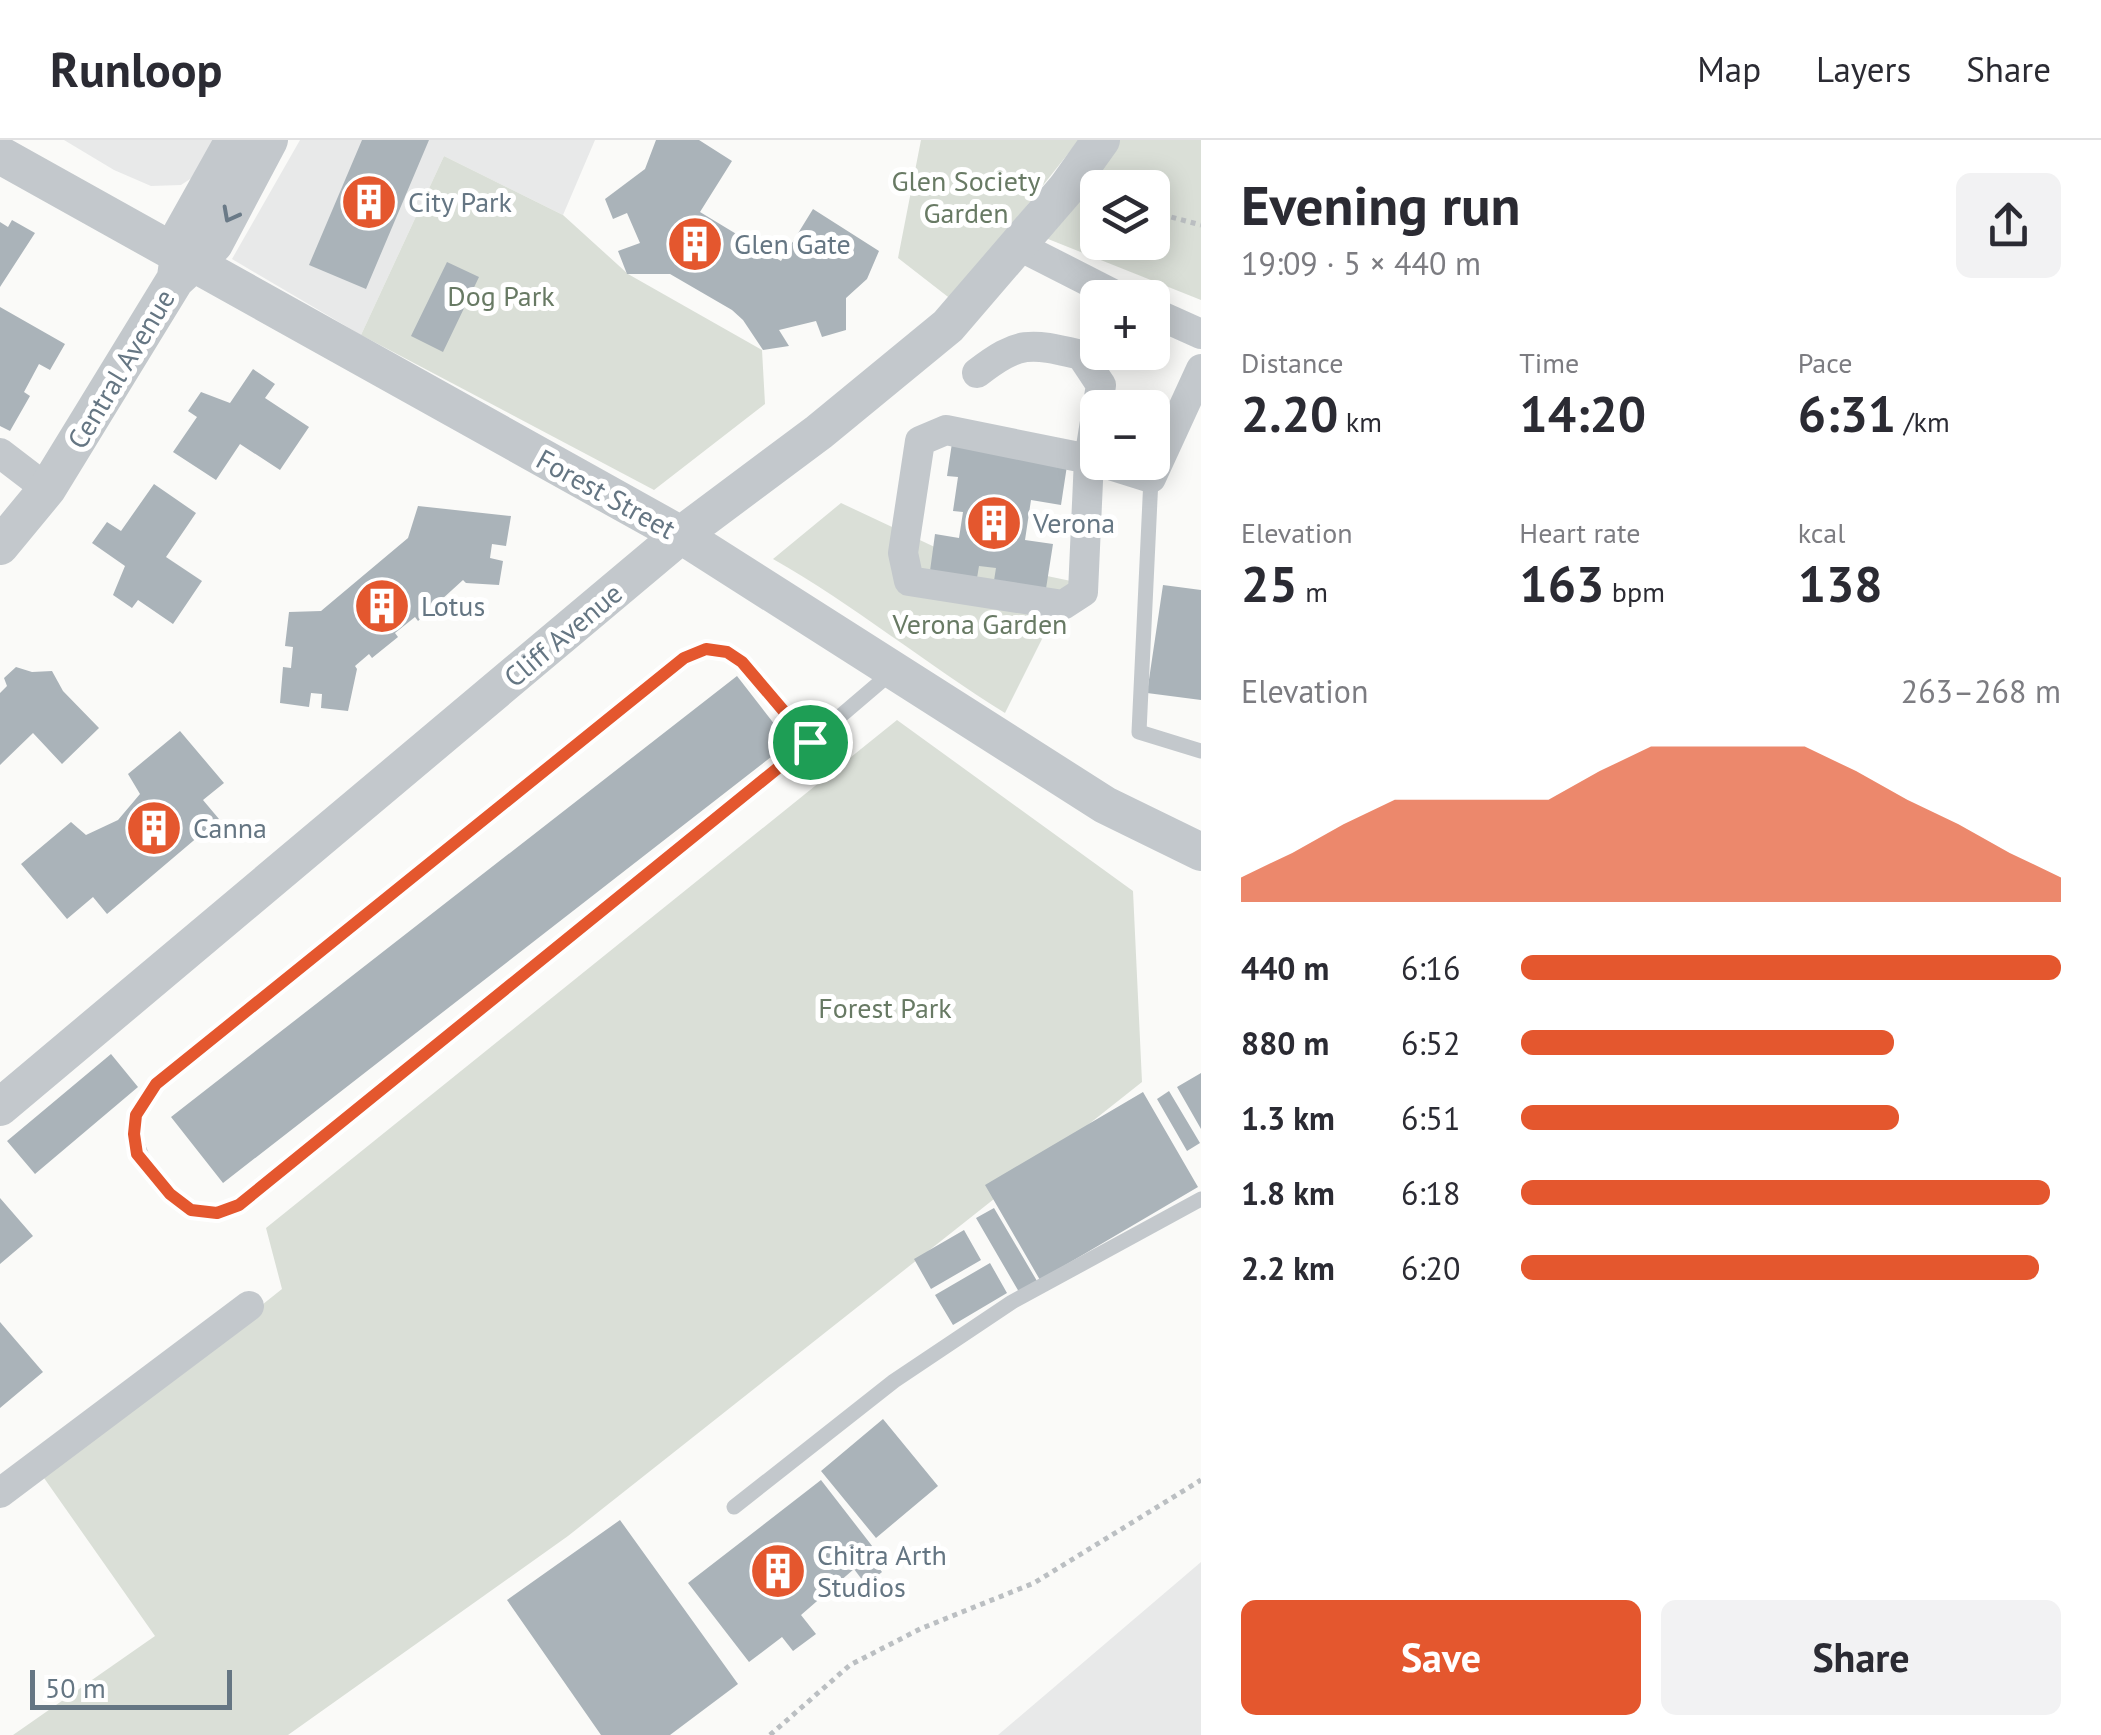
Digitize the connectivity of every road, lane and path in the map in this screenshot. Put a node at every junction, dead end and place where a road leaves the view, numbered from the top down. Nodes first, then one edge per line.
1 (234, 140) edge
2 (270, 140) edge
3 (1101, 140) edge
4 (0, 155) edge
5 (1170, 217) edge
6 (1201, 222) edge
7 (1018, 245) junction
8 (182, 266) junction
9 (1086, 280) edge
10 (1170, 320) edge
11 (1201, 334) edge
12 (1201, 369) edge
13 (977, 373) dead end
14 (1101, 390) edge
15 (1170, 437) edge
16 (0, 453) edge
17 (1095, 461) edge
18 (1151, 480) edge
19 (47, 489) junction
20 (681, 536) junction
21 (0, 546) edge
22 (892, 672) junction
23 (810, 742) junction
24 (1201, 751) edge
25 (1201, 852) edge
26 (0, 1107) edge
27 (1201, 1199) edge
28 (248, 1306) dead end
29 (1201, 1480) edge
30 (0, 1493) edge
31 (734, 1507) dead end
32 (770, 1735) edge

1 - 8 street
2 -> 8 street, Central Avenue
3 - 7 street, Cliff Avenue
4 - 8 street, Forest Street
5 - 6 path
7 - 9 street
7 - 20 street, Cliff Avenue
8 - 19 street, Central Avenue
8 - 20 street, Forest Street
10 - 11 street
12 - 15 street
13 - 14 street
16 - 19 street
17 - 17 street
18 - 24 lane
19 - 21 street, Central Avenue
20 - 22 street, Forest Street
20 - 26 street, Cliff Avenue
22 - 23 lane
22 - 25 street, Forest Street
23 - 23 lane
27 - 31 lane
28 - 30 street
29 - 32 path

